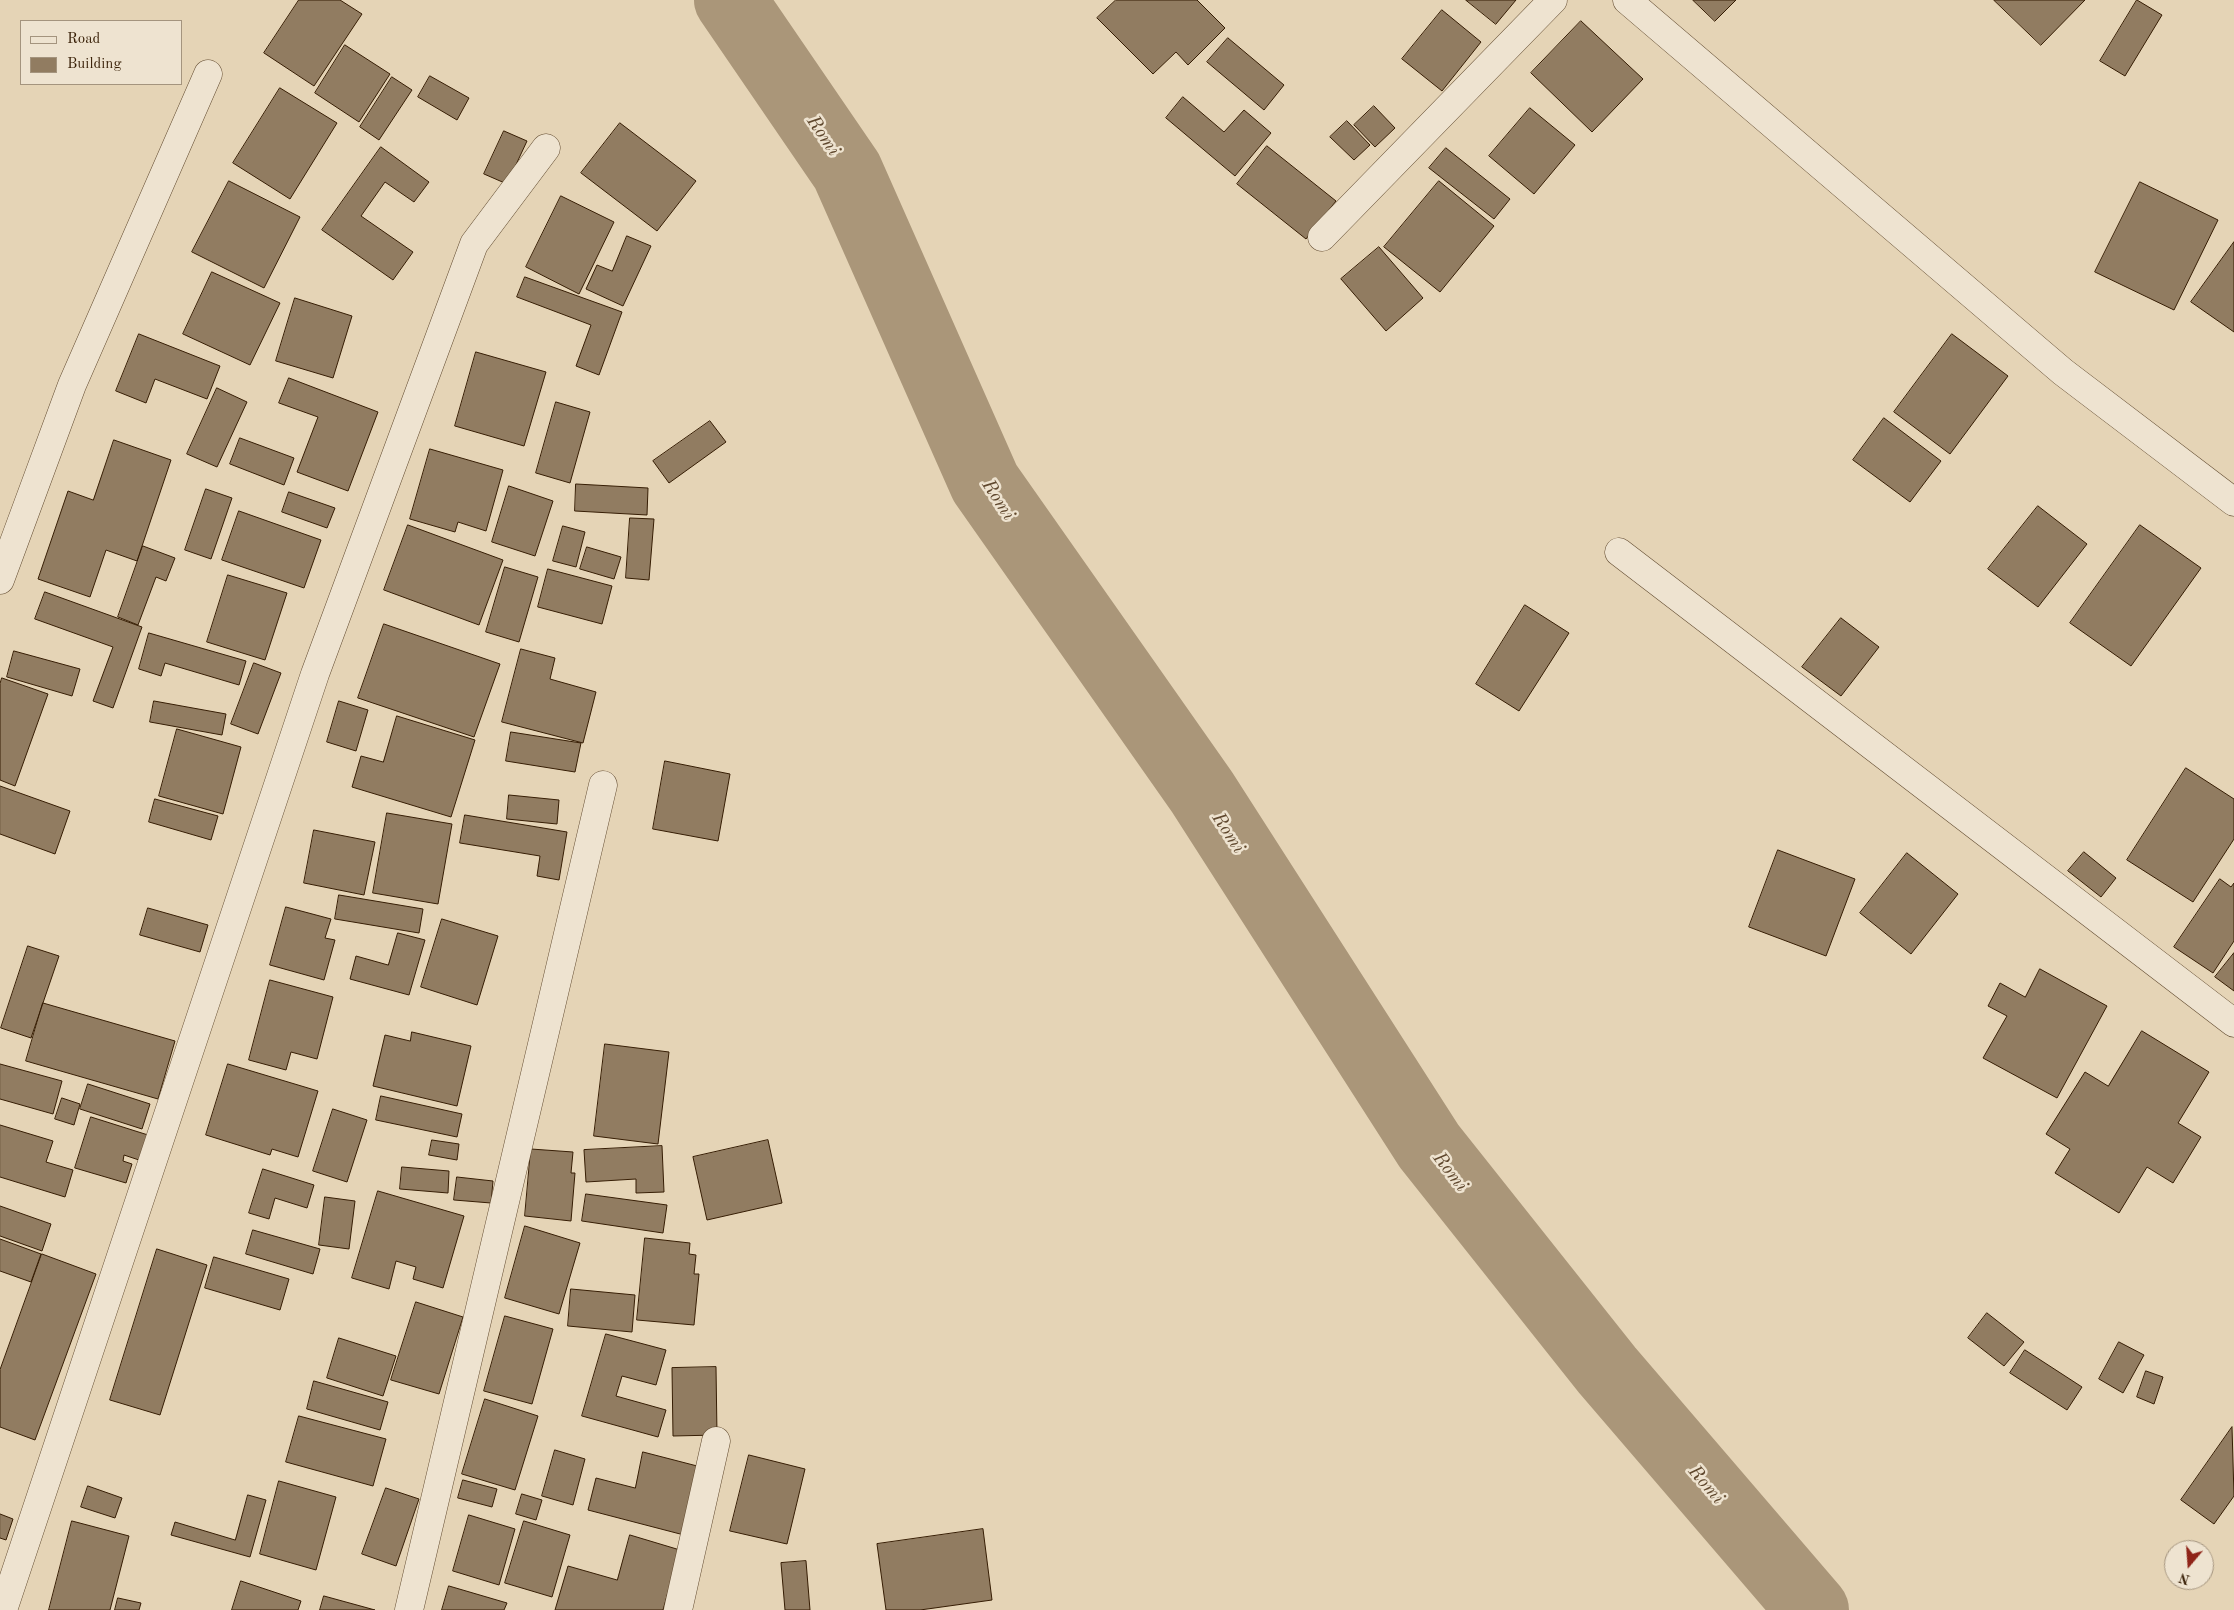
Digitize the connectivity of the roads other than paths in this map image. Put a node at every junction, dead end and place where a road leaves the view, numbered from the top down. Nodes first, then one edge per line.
1 (1552, 0) edge
2 (1628, 0) edge
3 (208, 74) dead end
4 (546, 148) dead end
5 (1322, 237) dead end
6 (2234, 502) edge
7 (1619, 552) dead end
8 (0, 580) edge
9 (603, 785) dead end
10 (2234, 1023) edge
11 (716, 1441) dead end
12 (2, 1610) edge
13 (409, 1610) edge
14 (678, 1610) edge

1 - 5 street
2 - 6 street
3 - 8 street
4 - 12 street
7 - 10 street
9 - 13 street
11 - 14 street

